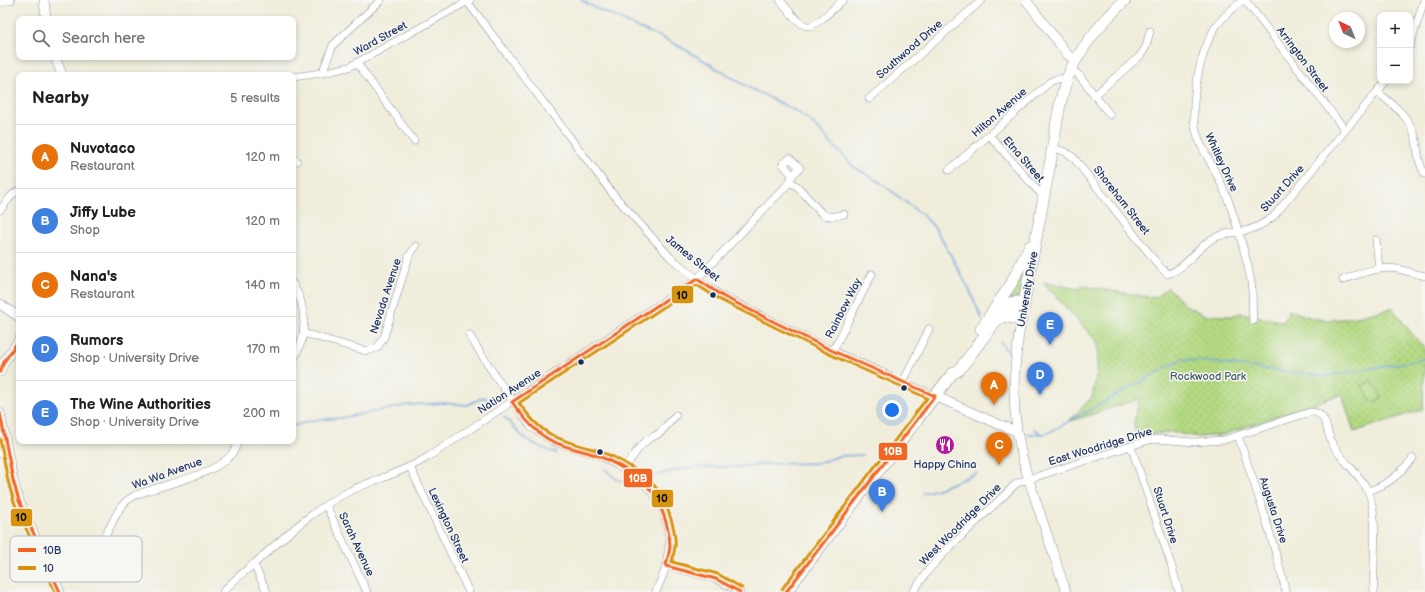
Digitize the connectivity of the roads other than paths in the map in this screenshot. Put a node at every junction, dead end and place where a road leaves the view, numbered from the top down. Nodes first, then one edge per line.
1 (11, 0) edge
2 (44, 0) edge
3 (381, 0) edge
4 (780, 0) edge
5 (843, 0) edge
6 (982, 0) edge
7 (1026, 0) edge
8 (1125, 0) edge
9 (1244, 0) edge
10 (1424, 0) edge
11 (468, 1) edge
12 (0, 3) edge
13 (46, 16) edge
14 (1150, 30) dead end
15 (1413, 36) edge
16 (57, 60) edge
17 (356, 63) junction
18 (1071, 70) junction
19 (61, 72) edge
20 (322, 73) junction
21 (296, 77) edge
22 (1384, 84) edge
23 (1377, 92) junction
24 (1094, 95) junction
25 (869, 99) dead end
26 (1110, 115) dead end
27 (1345, 130) junction
28 (989, 135) junction
29 (414, 141) dead end
30 (1053, 148) junction
31 (949, 170) dead end
32 (1425, 174) edge
33 (792, 175) dead end
34 (790, 183) junction
35 (16, 192) edge
36 (1044, 195) junction
37 (0, 210) edge
38 (844, 214) dead end
39 (1038, 229) junction
40 (1238, 232) junction
41 (1376, 240) dead end
42 (416, 246) dead end
43 (1379, 269) junction
44 (872, 274) dead end
45 (1168, 274) joint
46 (1425, 276) edge
47 (697, 279) junction
48 (1343, 280) dead end
49 (296, 290) edge
50 (0, 304) edge
51 (1024, 304) junction
52 (991, 314) junction
53 (16, 315) edge
54 (1004, 316) junction
55 (1021, 320) junction
56 (1253, 321) dead end
57 (929, 329) dead end
58 (303, 333) junction
59 (469, 335) dead end
60 (16, 344) edge
61 (833, 351) junction
62 (296, 354) edge
63 (0, 372) edge
64 (952, 374) junction
65 (903, 382) junction
66 (934, 396) junction
67 (512, 402) junction
68 (0, 413) edge
69 (676, 415) dead end
70 (1016, 431) junction
71 (1238, 436) junction
72 (237, 444) edge
73 (1131, 446) junction
74 (4, 453) edge
75 (1413, 458) dead end
76 (410, 467) junction
77 (624, 469) junction
78 (1029, 479) junction
79 (1368, 491) junction
80 (326, 505) junction
81 (35, 536) edge
82 (105, 536) edge
83 (252, 565) junction
84 (666, 566) junction
85 (55, 582) edge
86 (60, 592) edge
87 (223, 592) edge
88 (267, 592) edge
89 (367, 592) edge
90 (469, 592) edge
91 (656, 592) edge
92 (740, 592) edge
93 (786, 592) edge
94 (913, 592) edge
95 (1066, 592) edge
96 (1179, 592) edge
97 (1286, 592) edge
98 (1374, 592) edge

1 - 12 street
2 - 13 street
3 - 20 street
4 - 5 street
6 - 25 street, Southwood Drive
7 - 18 street
8 - 18 main road, University Drive
9 - 27 street, Arrington Street
9 - 40 street, Whitley Drive
10 - 15 street
11 - 17 street, Ward Street
11 - 47 street, James Street
14 - 24 street
16 - 19 street
17 - 20 street, Ward Street
17 - 29 street
18 - 24 street
18 - 28 street, Hilton Avenue
18 - 30 main road, University Drive
20 - 21 street, Ward Street
22 - 23 street, Stuart Drive
23 - 27 street, Stuart Drive
23 - 32 street
24 - 26 street
27 - 40 street, Stuart Drive
28 - 31 street, Hilton Avenue
28 - 36 street, Etna Street
30 - 36 main road, University Drive
30 - 45 street, Shoreham Street
33 - 34 street
34 - 38 street
34 - 47 street, Nation Avenue
35 - 37 street
36 - 39 main road, University Drive
39 - 51 main road, University Drive
39 - 52 main road
40 - 45 street, Stuart Drive
40 - 56 street, Whitley Drive
41 - 43 street
42 - 58 street, Nevada Avenue
43 - 46 street
43 - 48 street
44 - 61 street, Rainbow Way
47 - 61 street, James Street
47 - 67 street, Nation Avenue
49 - 58 street
50 - 53 street
51 - 52 main road
51 - 54 main road
51 - 55 street, University Drive
52 - 64 main road
54 - 55 main road
54 - 64 main road
55 - 70 street, University Drive
57 - 65 street
58 - 62 street
59 - 67 street
60 - 63 street
61 - 65 street, James Street
64 - 66 main road
65 - 66 street, James Street
66 - 70 street, James Street
66 - 93 main road
67 - 76 street, Nation Avenue
67 - 77 street
68 - 74 street
69 - 77 street
70 - 78 street, University Drive
71 - 73 street, East Woodridge Drive
71 - 79 street, East Woodridge Drive
71 - 97 street, Augusta Drive
72 - 82 street, Wa Wa Avenue
73 - 78 street, East Woodridge Drive
73 - 96 street, Stuart Drive
74 - 81 street
75 - 79 street
76 - 80 street, Nation Avenue
76 - 90 street, Lexington Street
77 - 84 street
78 - 94 street, West Woodridge Drive
78 - 95 street, University Drive
79 - 98 street
80 - 83 street, Nation Avenue
80 - 89 street, Sarah Avenue
83 - 87 street, Nation Avenue
83 - 88 street
84 - 91 street
84 - 92 street
85 - 86 street

